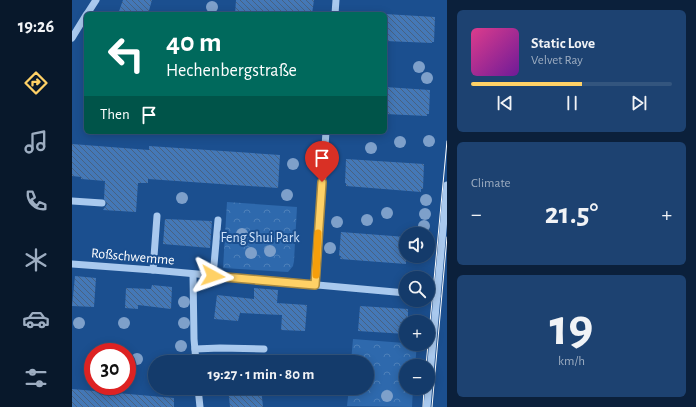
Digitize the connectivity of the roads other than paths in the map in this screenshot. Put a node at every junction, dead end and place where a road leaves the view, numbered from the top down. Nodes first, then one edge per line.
1 (96, 0) edge
2 (336, 0) edge
3 (88, 12) edge
4 (335, 12) edge
5 (84, 18) edge
6 (72, 38) edge
7 (326, 134) edge
8 (447, 185) edge
9 (72, 200) edge
10 (102, 203) dead end
11 (157, 216) dead end
12 (445, 216) edge
13 (218, 220) dead end
14 (72, 264) edge
15 (153, 270) junction
16 (193, 275) junction
17 (213, 276) junction
18 (315, 285) junction
19 (399, 292) edge
20 (437, 296) joint
21 (195, 349) junction
22 (264, 349) dead end
23 (195, 355) edge
24 (199, 395) edge
25 (200, 407) edge
26 (427, 407) edge

1 - 3 street
2 - 4 street
5 - 6 street
7 - 18 street
8 - 12 street
9 - 10 street
11 - 15 street
12 - 20 street
13 - 17 street
14 - 15 street, Roßschwemme
15 - 16 street, Roßschwemme
16 - 17 street, Roßschwemme
16 - 21 street
17 - 18 street, Roßschwemme
18 - 19 street, Roßschwemme
20 - 26 street
21 - 22 street
21 - 23 street
24 - 25 street

